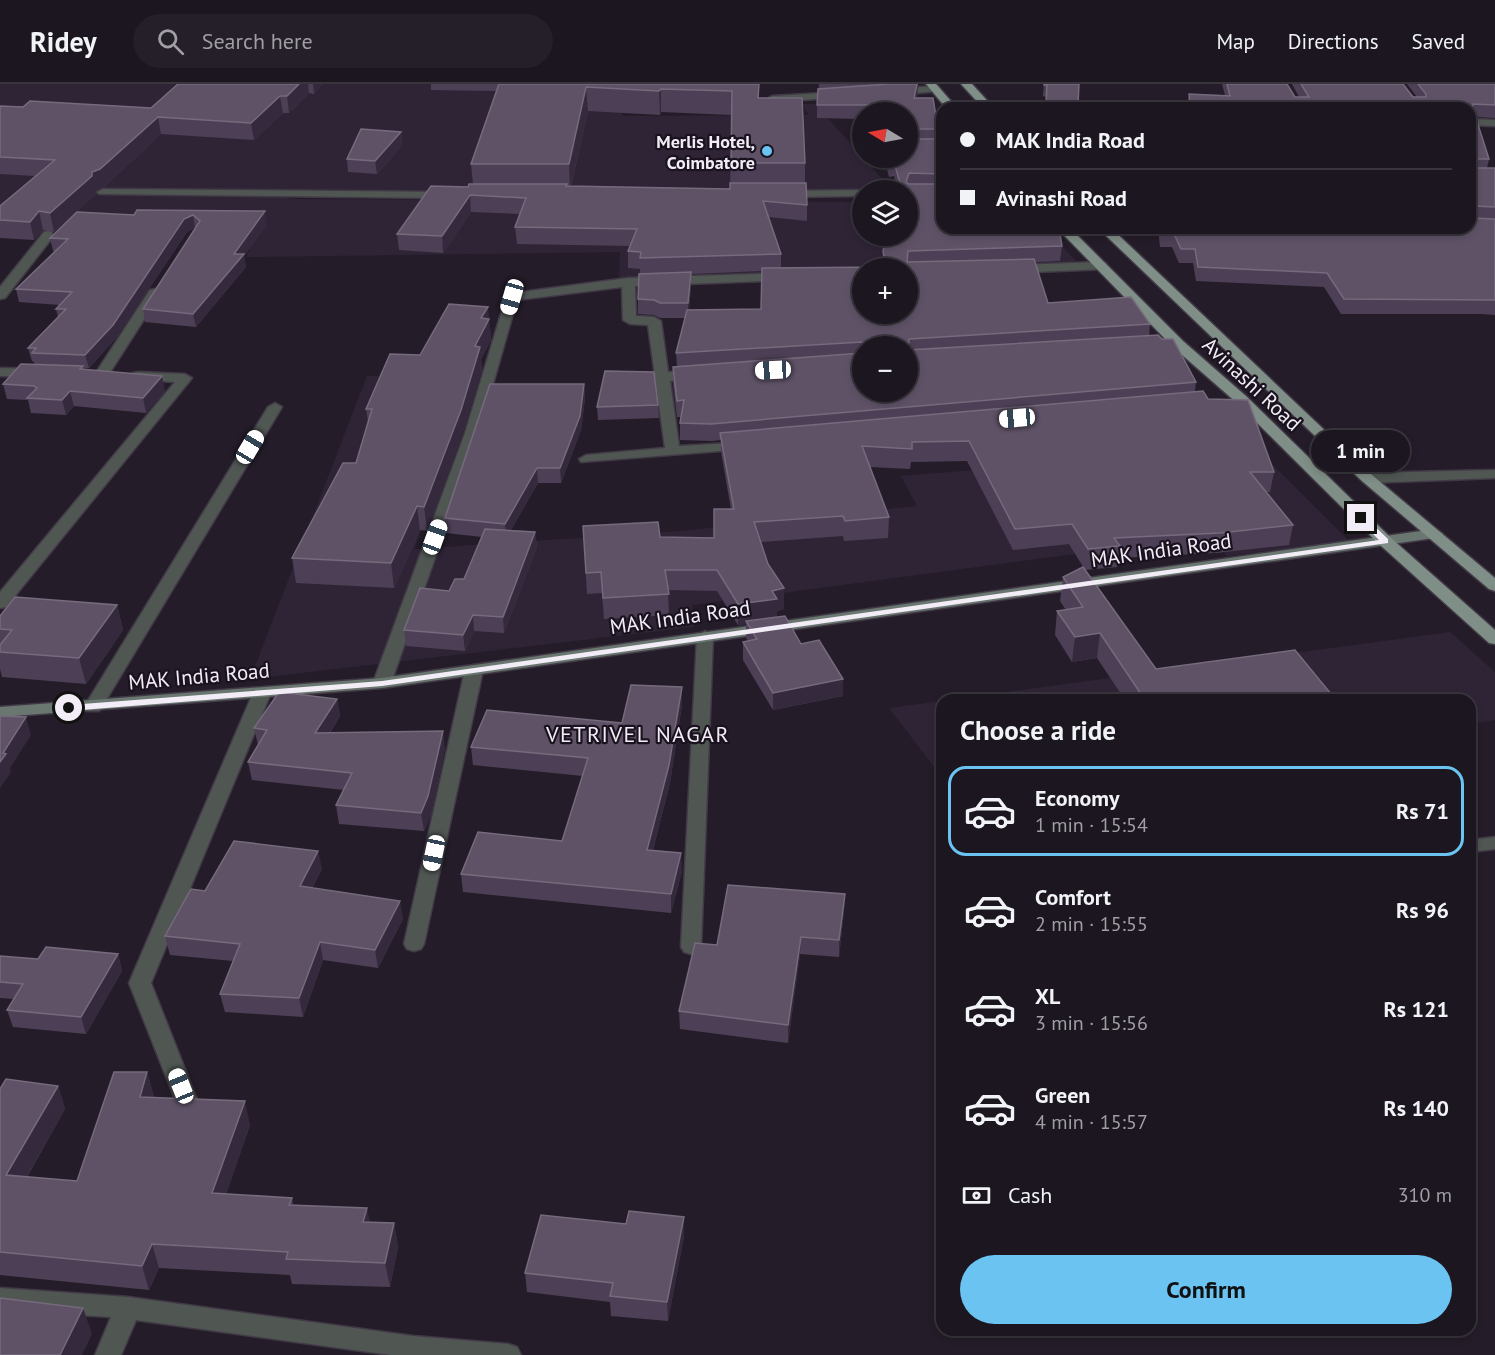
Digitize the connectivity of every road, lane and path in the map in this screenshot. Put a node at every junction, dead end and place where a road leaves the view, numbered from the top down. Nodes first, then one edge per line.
1 (966, 84) edge
2 (933, 86) edge
3 (878, 93) edge
4 (855, 94) edge
5 (763, 100) edge
6 (947, 102) edge
7 (983, 102) edge
8 (1476, 122) edge
9 (1495, 123) edge
10 (103, 192) dead end
11 (768, 194) edge
12 (852, 194) edge
13 (460, 195) edge
14 (1069, 234) edge
15 (1110, 234) edge
16 (48, 235) edge
17 (1102, 266) junction
18 (999, 269) edge
19 (804, 276) edge
20 (628, 282) junction
21 (161, 284) edge
22 (0, 295) edge
23 (1178, 344) junction
24 (1155, 346) edge
25 (0, 372) edge
26 (56, 373) edge
27 (709, 374) edge
28 (662, 377) junction
29 (1242, 400) junction
30 (1219, 402) edge
31 (275, 407) dead end
32 (765, 443) edge
33 (673, 452) junction
34 (586, 459) dead end
35 (1495, 474) edge
36 (1367, 478) junction
37 (1435, 534) junction
38 (1385, 541) junction
39 (1495, 586) edge
40 (0, 603) edge
41 (705, 636) junction
42 (1495, 639) edge
43 (474, 670) junction
44 (382, 683) junction
45 (262, 693) junction
46 (93, 707) junction
47 (0, 712) edge
48 (1495, 843) edge
49 (1476, 845) edge
50 (414, 944) dead end
51 (691, 947) edge
52 (189, 1107) edge
53 (0, 1299) edge
54 (128, 1308) junction
55 (412, 1351) edge
56 (108, 1355) edge
57 (508, 1355) edge

1 - 7 main road
2 - 3 street
2 - 6 main road
4 - 5 street
8 - 9 street
10 - 13 street
11 - 12 street
14 - 17 main road, Avinashi Road
15 - 36 main road, Avinashi Road
16 - 22 street
17 - 18 street
17 - 23 main road, Avinashi Road
19 - 20 street
20 - 28 street
20 - 44 street
21 - 40 street
23 - 24 street
23 - 29 main road, Avinashi Road
25 - 26 street
27 - 28 street
28 - 33 street
29 - 30 street
29 - 38 main road, Avinashi Road
31 - 46 street
32 - 33 street
33 - 34 street
35 - 36 street
36 - 37 main road, Avinashi Road
37 - 38 street, MAK India Road
37 - 39 main road, Avinashi Road
38 - 41 street, MAK India Road
38 - 42 main road, Avinashi Road
41 - 43 street, MAK India Road
41 - 51 street
43 - 44 street, MAK India Road
43 - 50 street
44 - 45 street, MAK India Road
45 - 46 street, MAK India Road
45 - 52 street
46 - 47 street, MAK India Road
48 - 49 street
53 - 54 street
54 - 55 street
54 - 56 street
55 - 57 street

